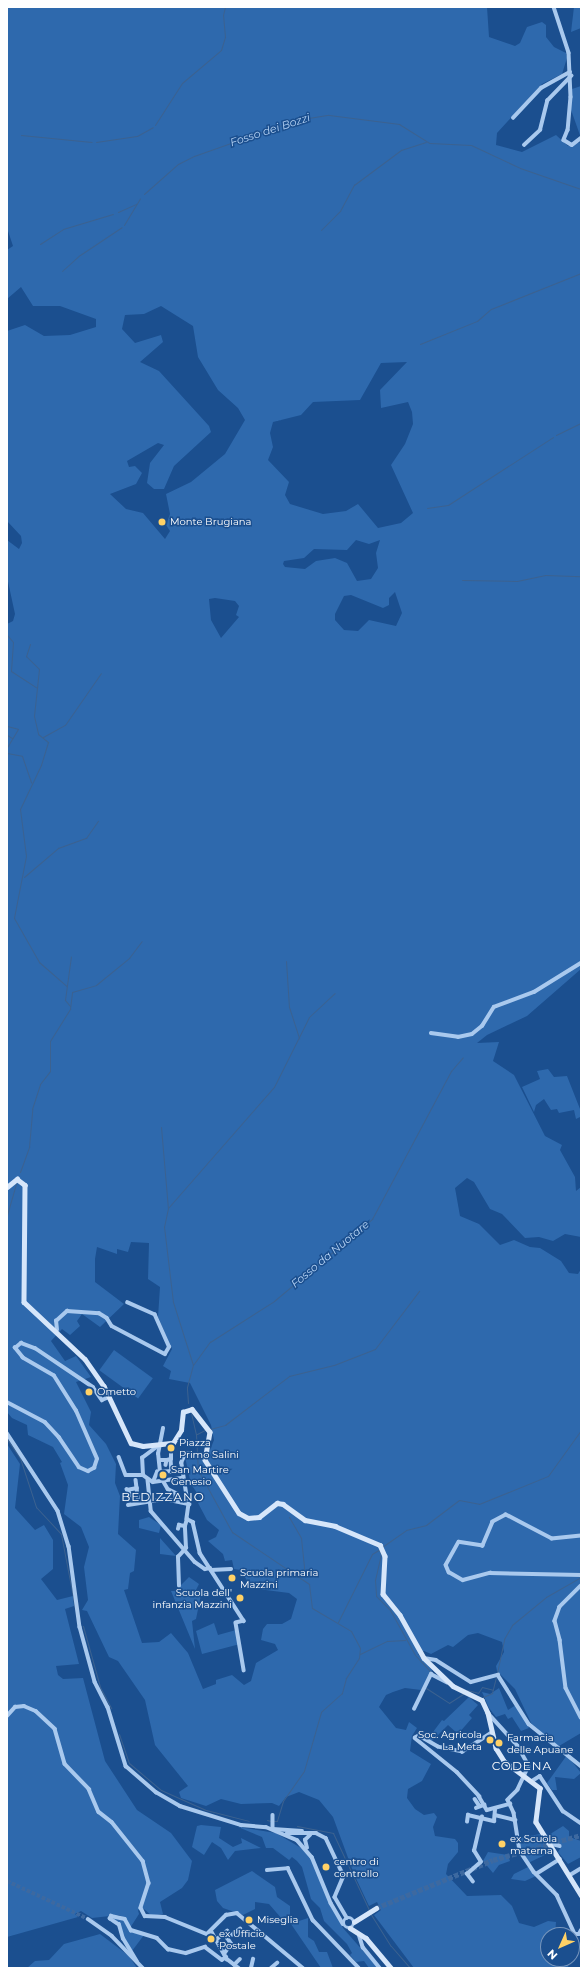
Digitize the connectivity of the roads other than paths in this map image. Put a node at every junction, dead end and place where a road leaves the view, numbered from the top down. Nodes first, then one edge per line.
1 (554, 7) edge
2 (570, 74) junction
3 (513, 118) dead end
4 (581, 138) edge
5 (524, 145) dead end
6 (581, 963) edge
7 (431, 1033) dead end
8 (7, 1187) edge
9 (128, 1303) dead end
10 (57, 1330) junction
11 (109, 1397) junction
12 (7, 1402) edge
13 (163, 1428) dead end
14 (7, 1433) edge
15 (171, 1444) junction
16 (160, 1445) junction
17 (190, 1453) dead end
18 (119, 1457) dead end
19 (172, 1459) junction
20 (159, 1460) junction
21 (167, 1460) junction
22 (166, 1465) dead end
23 (172, 1471) junction
24 (158, 1472) junction
25 (143, 1475) junction
26 (183, 1478) junction
27 (136, 1480) dead end
28 (169, 1480) junction
29 (148, 1481) junction
30 (153, 1482) junction
31 (136, 1488) junction
32 (132, 1497) dead end
33 (187, 1498) dead end
34 (149, 1500) junction
35 (176, 1500) junction
36 (139, 1503) junction
37 (128, 1505) dead end
38 (186, 1520) junction
39 (178, 1529) dead end
40 (581, 1536) edge
41 (185, 1550) junction
42 (210, 1569) junction
43 (231, 1569) dead end
44 (581, 1575) edge
45 (179, 1586) dead end
46 (581, 1586) edge
47 (424, 1658) junction
48 (244, 1670) dead end
49 (447, 1682) junction
50 (414, 1709) dead end
51 (488, 1713) junction
52 (7, 1716) edge
53 (581, 1717) edge
54 (492, 1734) junction
55 (581, 1766) edge
56 (524, 1777) junction
57 (532, 1781) junction
58 (475, 1799) dead end
59 (509, 1802) junction
60 (479, 1805) junction
61 (484, 1805) junction
62 (476, 1808) dead end
63 (495, 1810) junction
64 (273, 1815) dead end
65 (495, 1815) junction
66 (482, 1817) junction
67 (515, 1820) junction
68 (467, 1822) dead end
69 (581, 1823) edge
70 (273, 1829) junction
71 (302, 1831) dead end
72 (280, 1832) junction
73 (313, 1833) junction
74 (548, 1843) junction
75 (560, 1846) dead end
76 (307, 1849) junction
77 (560, 1860) junction
78 (580, 1869) edge
79 (267, 1870) dead end
80 (536, 1874) junction
81 (570, 1875) junction
82 (473, 1882) dead end
83 (581, 1895) edge
84 (375, 1908) tunnel mouth
85 (88, 1919) tunnel mouth
86 (351, 1923) junction
87 (343, 1924) junction
88 (240, 1929) dead end
89 (581, 1930) edge
90 (227, 1931) dead end
91 (358, 1932) junction
92 (210, 1933) junction
93 (227, 1938) junction
94 (217, 1940) junction
95 (225, 1956) junction
96 (240, 1958) dead end
97 (253, 1959) dead end
98 (137, 1962) junction
99 (277, 1963) dead end
100 (233, 1965) junction
101 (143, 1968) edge
102 (238, 1968) edge
103 (251, 1968) edge
104 (271, 1968) edge
105 (302, 1968) edge
106 (358, 1968) edge
107 (380, 1968) edge
108 (391, 1968) edge

1 - 2 street
2 - 3 street
2 - 4 street
2 - 5 street
6 - 7 street
8 - 10 street
9 - 10 street
10 - 11 street
11 - 12 street
11 - 16 street
13 - 16 street
14 - 70 street
15 - 16 street
15 - 19 street
15 - 47 street
16 - 20 street
16 - 25 street
17 - 26 street
18 - 25 street
19 - 21 street
19 - 23 street
20 - 21 street
20 - 24 street
21 - 22 street
23 - 24 street
23 - 28 street
24 - 30 street
25 - 29 street
26 - 28 street
26 - 33 street
27 - 31 street
28 - 30 street
28 - 35 street
29 - 30 street
29 - 34 street
31 - 32 street
31 - 36 street
34 - 35 street
34 - 36 street
34 - 41 street
35 - 38 street
36 - 37 street
38 - 39 street
38 - 41 street
38 - 42 street
40 - 44 street
41 - 42 street
41 - 45 street
42 - 43 street
42 - 48 street
46 - 53 street
47 - 49 street
47 - 55 street
49 - 50 street
49 - 51 street
51 - 54 street
51 - 56 street
52 - 92 street
54 - 56 street
54 - 61 street
56 - 57 street
56 - 59 street
57 - 69 street
57 - 74 street
58 - 60 street
59 - 63 street
59 - 67 street
60 - 61 street
60 - 62 street
61 - 63 street
63 - 65 street
64 - 70 street
65 - 66 street
65 - 67 street
66 - 68 street
66 - 82 street
67 - 80 street
70 - 71 street
70 - 72 street
72 - 73 street
72 - 76 street
73 - 76 street
73 - 86 street
74 - 75 street
74 - 77 street
76 - 87 street
77 - 80 street
77 - 81 street
78 - 81 street
79 - 106 street
80 - 89 street
81 - 83 street
84 - 86 street
85 - 98 street
86 - 87 street
86 - 87 street
86 - 91 street
88 - 93 street
90 - 94 street
91 - 107 street
91 - 108 street
92 - 94 street
92 - 105 street
93 - 94 street
93 - 95 street
94 - 95 street
95 - 98 street
95 - 100 street
96 - 100 street
97 - 103 street
98 - 101 street
99 - 104 street
100 - 102 street

